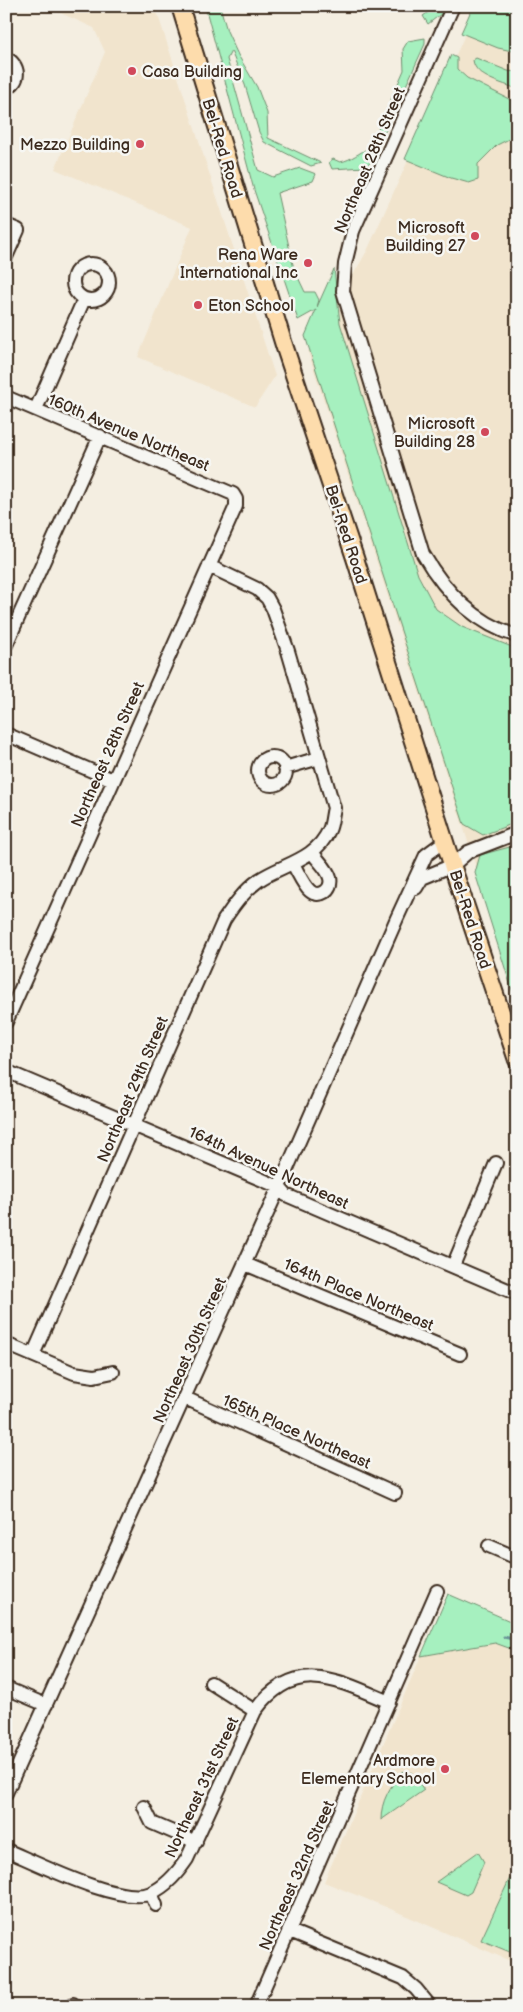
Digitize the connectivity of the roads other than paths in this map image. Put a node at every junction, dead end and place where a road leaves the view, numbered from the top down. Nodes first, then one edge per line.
1 (180, 6) edge
2 (453, 6) edge
3 (6, 58) edge
4 (6, 88) edge
5 (12, 227) edge
6 (6, 257) edge
7 (84, 299) dead end
8 (6, 397) edge
9 (36, 409) junction
10 (100, 436) junction
11 (236, 500) joint
12 (209, 566) junction
13 (517, 636) edge
14 (6, 645) edge
15 (6, 734) edge
16 (319, 758) junction
17 (285, 768) dead end
18 (113, 780) junction
19 (517, 833) edge
20 (445, 841) junction
21 (312, 852) junction
22 (293, 864) junction
23 (453, 865) junction
24 (397, 918) junction
25 (6, 1022) edge
26 (517, 1060) edge
27 (6, 1071) edge
28 (135, 1124) junction
29 (496, 1163) dead end
30 (280, 1187) junction
31 (245, 1264) junction
32 (453, 1266) junction
33 (517, 1294) edge
34 (6, 1344) edge
35 (460, 1354) dead end
36 (33, 1355) junction
37 (112, 1372) dead end
38 (185, 1398) junction
39 (395, 1493) dead end
40 (489, 1546) dead end
41 (517, 1558) edge
42 (437, 1591) dead end
43 (211, 1683) dead end
44 (6, 1688) edge
45 (389, 1702) junction
46 (46, 1705) junction
47 (254, 1711) junction
48 (6, 1793) edge
49 (144, 1807) dead end
50 (196, 1842) junction
51 (6, 1850) edge
52 (290, 1931) junction
53 (256, 2006) edge
54 (430, 2006) edge

1 - 20 main road, Bel-Red Road
2 - 13 street, Northeast 28th Street
3 - 4 street
5 - 6 street
7 - 9 street
8 - 9 street, 160th Avenue Northeast
9 - 10 street, 160th Avenue Northeast
10 - 11 street, 160th Avenue Northeast
10 - 14 street
11 - 12 street, Northeast 28th Street
12 - 16 street
12 - 18 street, Northeast 28th Street
15 - 18 street
16 - 17 street
16 - 21 street, Northeast 29th Street
18 - 25 street, Northeast 28th Street
19 - 23 street, Northeast 30th Street
20 - 23 main road, Bel-Red Road
20 - 24 street, Northeast 30th Street
21 - 22 street, Northeast 29th Street
21 - 22 street
22 - 28 street, Northeast 29th Street
23 - 24 street, Northeast 30th Street
23 - 26 main road, Bel-Red Road
24 - 30 street, Northeast 30th Street
27 - 28 street, 164th Avenue Northeast
28 - 30 street, 164th Avenue Northeast
28 - 36 street, Northeast 29th Street
29 - 32 street
30 - 31 street, Northeast 30th Street
30 - 32 street, 164th Avenue Northeast
31 - 35 street, 164th Place Northeast
31 - 38 street, Northeast 30th Street
32 - 33 street, 164th Avenue Northeast
34 - 36 street
36 - 37 street
38 - 39 street, 165th Place Northeast
38 - 46 street, Northeast 30th Street
40 - 41 street
42 - 45 street, Northeast 32nd Street
43 - 47 street
44 - 46 street
45 - 47 street, Northeast 31st Street
45 - 52 street, Northeast 32nd Street
46 - 48 street, Northeast 30th Street
47 - 50 street, Northeast 31st Street
49 - 50 street
50 - 51 street, Northeast 31st Street
52 - 53 street, Northeast 32nd Street
52 - 54 street

